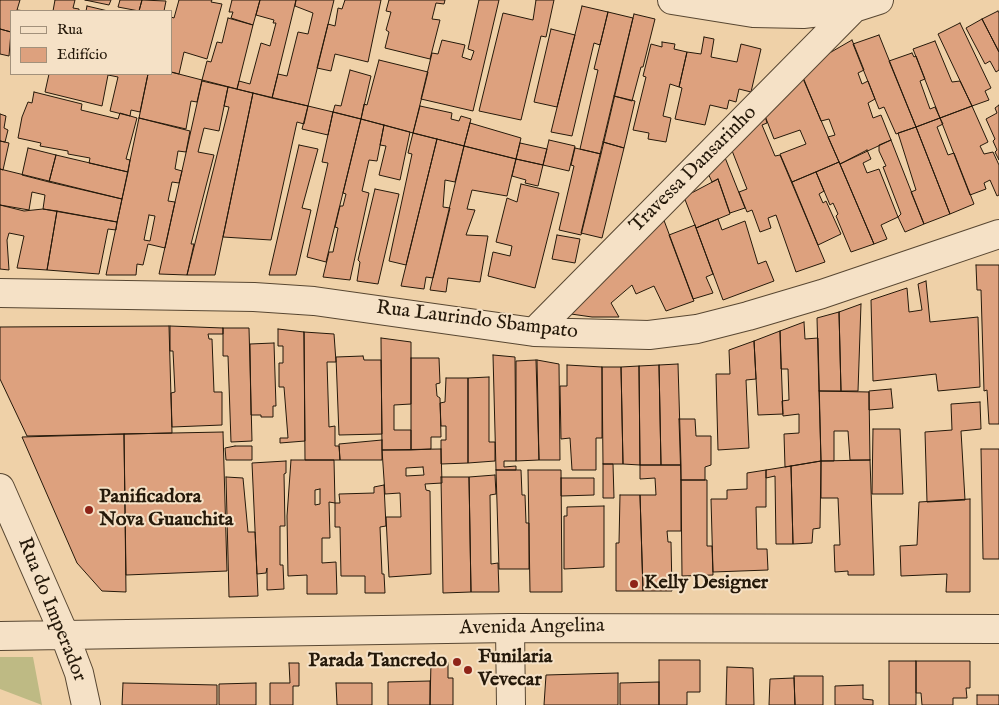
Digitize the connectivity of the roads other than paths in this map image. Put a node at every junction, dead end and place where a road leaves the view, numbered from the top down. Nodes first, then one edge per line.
1 (672, 0) edge
2 (866, 4) edge
3 (999, 234) edge
4 (0, 292) edge
5 (534, 332) junction
6 (0, 488) edge
7 (510, 628) junction
8 (999, 629) edge
9 (0, 636) edge
10 (65, 636) junction
11 (86, 705) edge
12 (511, 705) edge

1 - 2 street
2 - 5 street, Travessa Dansarinho
3 - 5 street, Rua Laurindo Sbampato
4 - 5 street, Rua Laurindo Sbampato
6 - 10 street, Rua do Imperador
7 - 8 street, Avenida Angelina
7 - 10 street, Avenida Angelina
7 - 12 street
9 - 10 street, Avenida Angelina
10 - 11 street, Rua do Imperador

